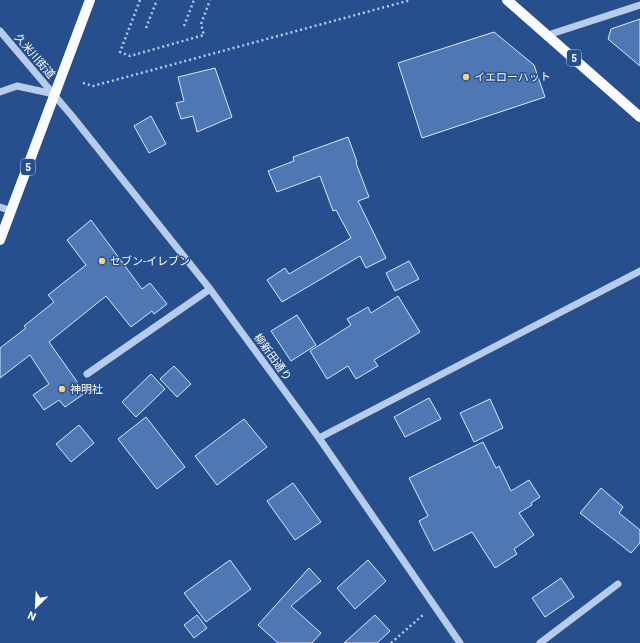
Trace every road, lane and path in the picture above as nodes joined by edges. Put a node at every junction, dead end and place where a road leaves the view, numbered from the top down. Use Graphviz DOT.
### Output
graph roads {
  1 [pos="90,0"];
  2 [pos="140,0"];
  3 [pos="157,0"];
  4 [pos="194,0"];
  5 [pos="210,0"];
  6 [pos="411,0"];
  7 [pos="507,0"];
  8 [pos="640,5"];
  9 [pos="184,26"];
  10 [pos="146,28"];
  11 [pos="0,31"];
  12 [pos="548,36"];
  13 [pos="83,83"];
  14 [pos="0,92"];
  15 [pos="54,94"];
  16 [pos="640,117"];
  17 [pos="0,207"];
  18 [pos="12,211"];
  19 [pos="0,240"];
  20 [pos="640,271"];
  21 [pos="210,289"];
  22 [pos="88,374"];
  23 [pos="319,438"];
  24 [pos="618,584"];
  25 [pos="433,605"];
  26 [pos="391,643"];
  27 [pos="460,643"];
  28 [pos="540,643"];
  1 -- 15 [label="main road, 5"];
  2 -- 5 [label="path"];
  3 -- 10 [label="path"];
  4 -- 9 [label="path"];
  6 -- 13 [label="path"];
  7 -- 12 [label="main road, 5"];
  8 -- 12 [label="street"];
  11 -- 15 [label="street, 久米川街道"];
  12 -- 16 [label="main road, 5"];
  14 -- 15 [label="street"];
  15 -- 18 [label="main road, 5"];
  15 -- 21 [label="street, 柳新田通り"];
  17 -- 18 [label="street"];
  18 -- 19 [label="main road, 5"];
  20 -- 23 [label="street"];
  21 -- 22 [label="street"];
  21 -- 23 [label="street, 柳新田通り"];
  23 -- 25 [label="street, 柳新田通り"];
  24 -- 28 [label="street"];
  25 -- 26 [label="path"];
  25 -- 27 [label="street, 柳新田通り"];
}
